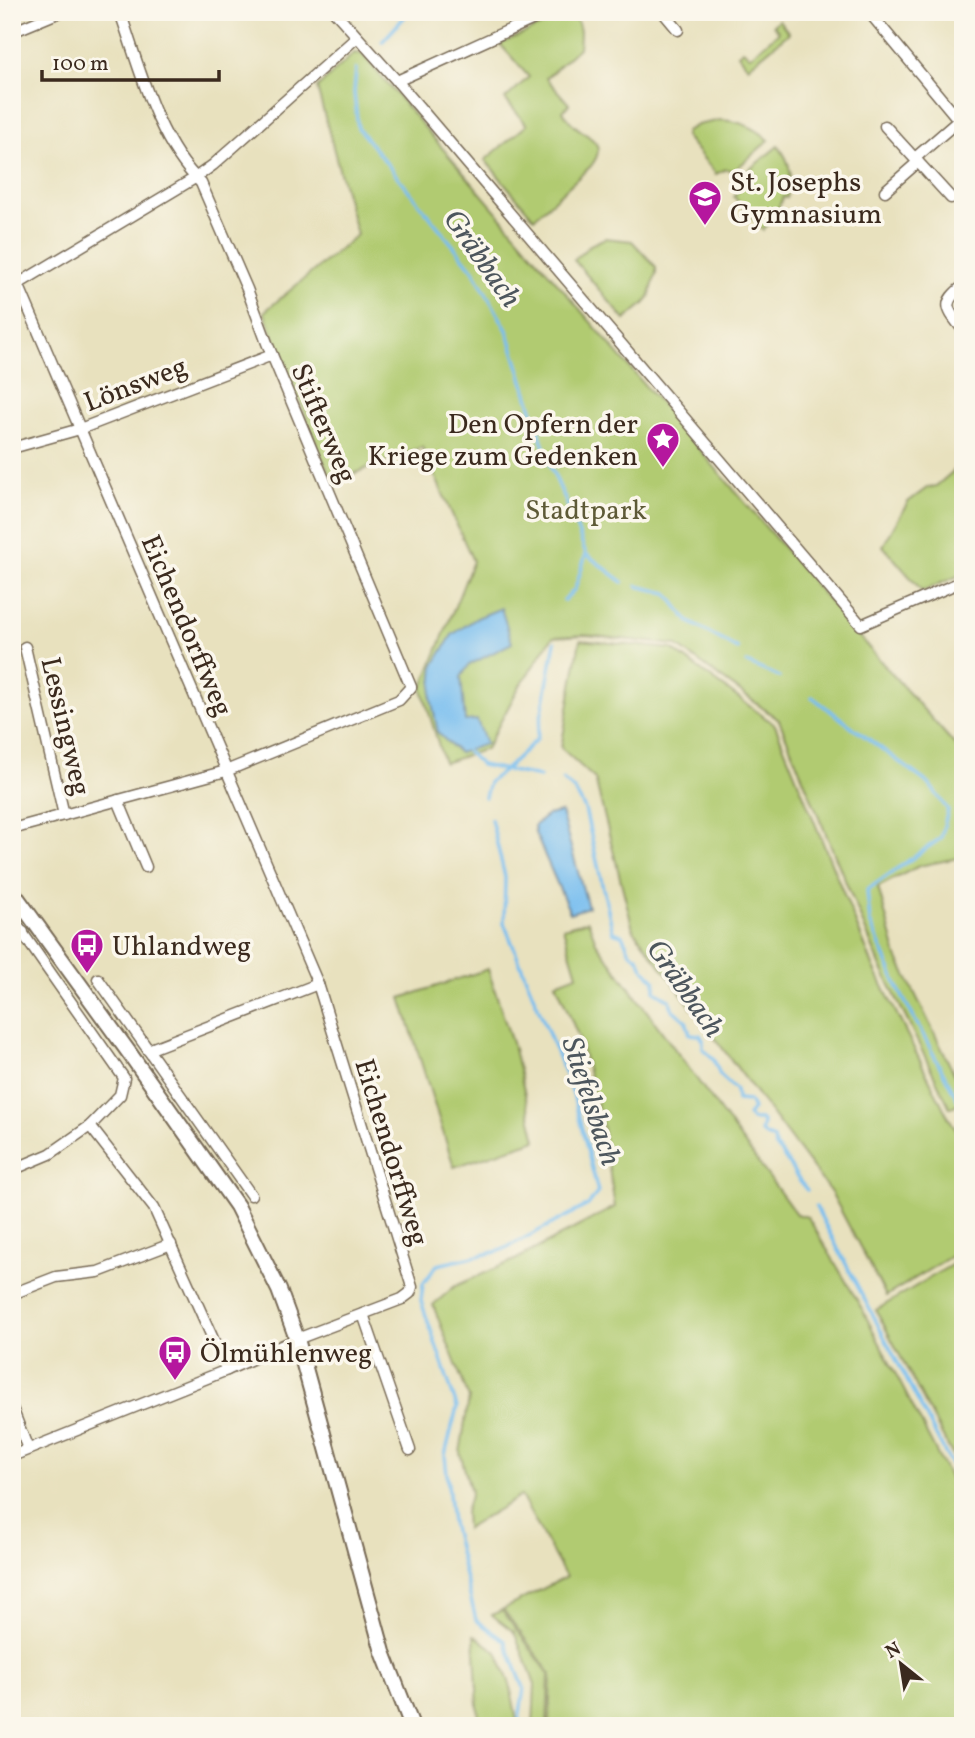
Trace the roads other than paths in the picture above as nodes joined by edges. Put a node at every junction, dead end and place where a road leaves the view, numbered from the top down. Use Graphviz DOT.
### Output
graph roads {
  1 [pos="60,12"];
  2 [pos="120,12"];
  3 [pos="335,12"];
  4 [pos="549,12"];
  5 [pos="663,12"];
  6 [pos="869,12"];
  7 [pos="678,30"];
  8 [pos="12,32"];
  9 [pos="356,38"];
  10 [pos="397,82"];
  11 [pos="961,122"];
  12 [pos="885,126"];
  13 [pos="916,160"];
  14 [pos="195,178"];
  15 [pos="885,191"];
  16 [pos="951,198"];
  17 [pos="15,285"];
  18 [pos="963,286"];
  19 [pos="963,330"];
  20 [pos="272,355"];
  21 [pos="80,429"];
  22 [pos="12,448"];
  23 [pos="963,581"];
  24 [pos="25,647"];
  25 [pos="226,771"];
  26 [pos="118,800"];
  27 [pos="65,815"];
  28 [pos="12,829"];
  29 [pos="146,867"];
  30 [pos="12,891"];
  31 [pos="12,918"];
  32 [pos="23,932"];
  33 [pos="12,941"];
  34 [pos="98,979"];
  35 [pos="318,984"];
  36 [pos="148,1050"];
  37 [pos="90,1126"];
  38 [pos="12,1170"];
  39 [pos="251,1195"];
  40 [pos="171,1244"];
  41 [pos="12,1294"];
  42 [pos="363,1314"];
  43 [pos="297,1339"];
  44 [pos="226,1370"];
  45 [pos="12,1408"];
  46 [pos="28,1449"];
  47 [pos="410,1450"];
  48 [pos="12,1456"];
  49 [pos="412,1726"];
  1 -- 8 [label="street"];
  2 -- 14 [label="street, Stifterweg"];
  3 -- 9 [label="street"];
  4 -- 10 [label="street"];
  5 -- 7 [label="street"];
  6 -- 11 [label="street"];
  9 -- 10 [label="street"];
  9 -- 14 [label="street"];
  10 -- 23 [label="street"];
  11 -- 13 [label="street"];
  12 -- 13 [label="street"];
  13 -- 15 [label="street"];
  13 -- 16 [label="street"];
  14 -- 17 [label="street"];
  14 -- 20 [label="street, Stifterweg"];
  17 -- 21 [label="street, Eichendorffweg"];
  18 -- 19 [label="street"];
  20 -- 21 [label="street, Lönsweg"];
  20 -- 25 [label="street, Stifterweg"];
  21 -- 22 [label="street, Lönsweg"];
  21 -- 25 [label="street, Eichendorffweg"];
  24 -- 27 [label="street, Lessingweg"];
  25 -- 26 [label="street"];
  25 -- 35 [label="street, Eichendorffweg"];
  26 -- 27 [label="street"];
  26 -- 29 [label="street"];
  27 -- 28 [label="street"];
  30 -- 43 [label="main road"];
  31 -- 32 [label="street"];
  32 -- 33 [label="street"];
  32 -- 37 [label="street"];
  34 -- 36 [label="street"];
  35 -- 36 [label="street"];
  35 -- 42 [label="street, Eichendorffweg"];
  36 -- 39 [label="street"];
  37 -- 38 [label="street"];
  37 -- 40 [label="street"];
  40 -- 41 [label="street"];
  40 -- 44 [label="street"];
  42 -- 43 [label="street"];
  42 -- 47 [label="street"];
  43 -- 44 [label="street"];
  43 -- 49 [label="main road"];
  44 -- 46 [label="street"];
  45 -- 46 [label="street"];
  46 -- 48 [label="street"];
}
